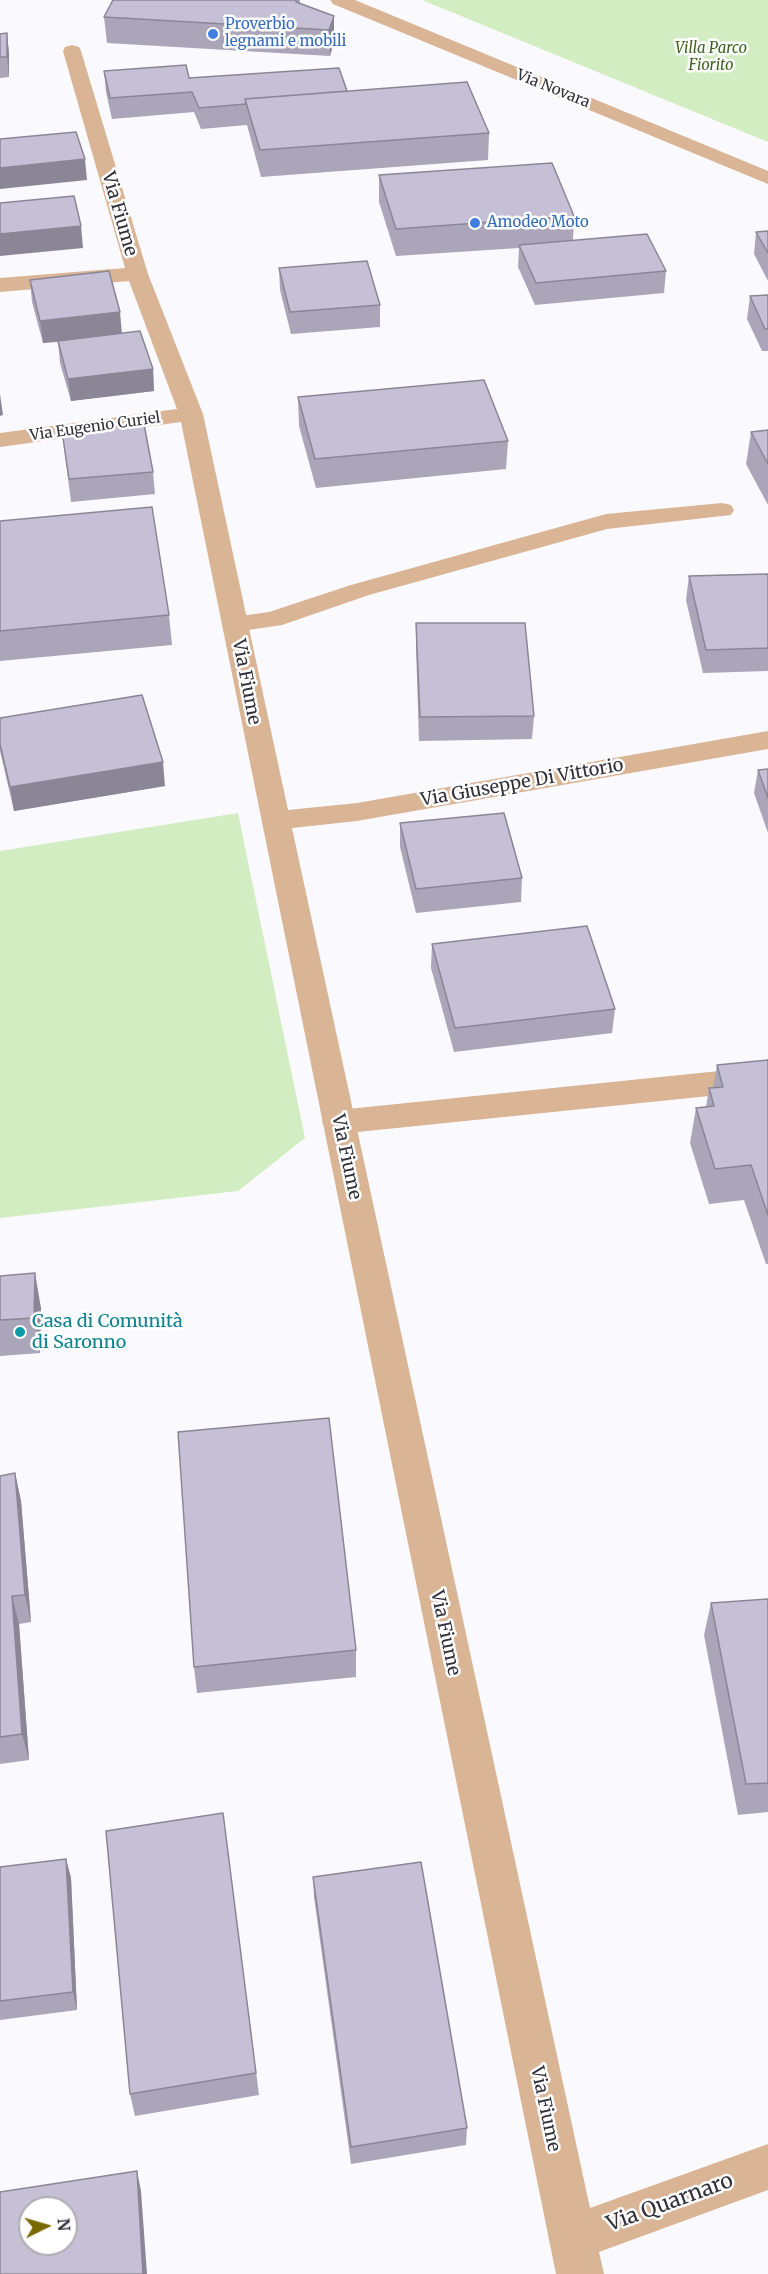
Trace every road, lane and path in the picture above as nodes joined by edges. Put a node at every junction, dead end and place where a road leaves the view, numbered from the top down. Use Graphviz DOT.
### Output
graph roads {
  1 [pos="339,0"];
  2 [pos="72,51"];
  3 [pos="768,177"];
  4 [pos="137,274"];
  5 [pos="0,285"];
  6 [pos="191,414"];
  7 [pos="0,440"];
  8 [pos="722,510"];
  9 [pos="235,624"];
  10 [pos="768,740"];
  11 [pos="274,821"];
  12 [pos="768,1078"];
  13 [pos="338,1122"];
  14 [pos="768,2167"];
  15 [pos="576,2256"];
  1 -- 3 [label="street, Via Novara"];
  2 -- 4 [label="street, Via Fiume"];
  4 -- 5 [label="street"];
  4 -- 6 [label="street, Via Fiume"];
  6 -- 7 [label="street, Via Eugenio Curiel"];
  6 -- 9 [label="street, Via Fiume"];
  8 -- 9 [label="street"];
  9 -- 11 [label="street, Via Fiume"];
  10 -- 11 [label="street, Via Giuseppe Di Vittorio"];
  11 -- 13 [label="street, Via Fiume"];
  12 -- 13 [label="street"];
  13 -- 15 [label="street, Via Fiume"];
  14 -- 15 [label="street, Via Quarnaro"];
}
